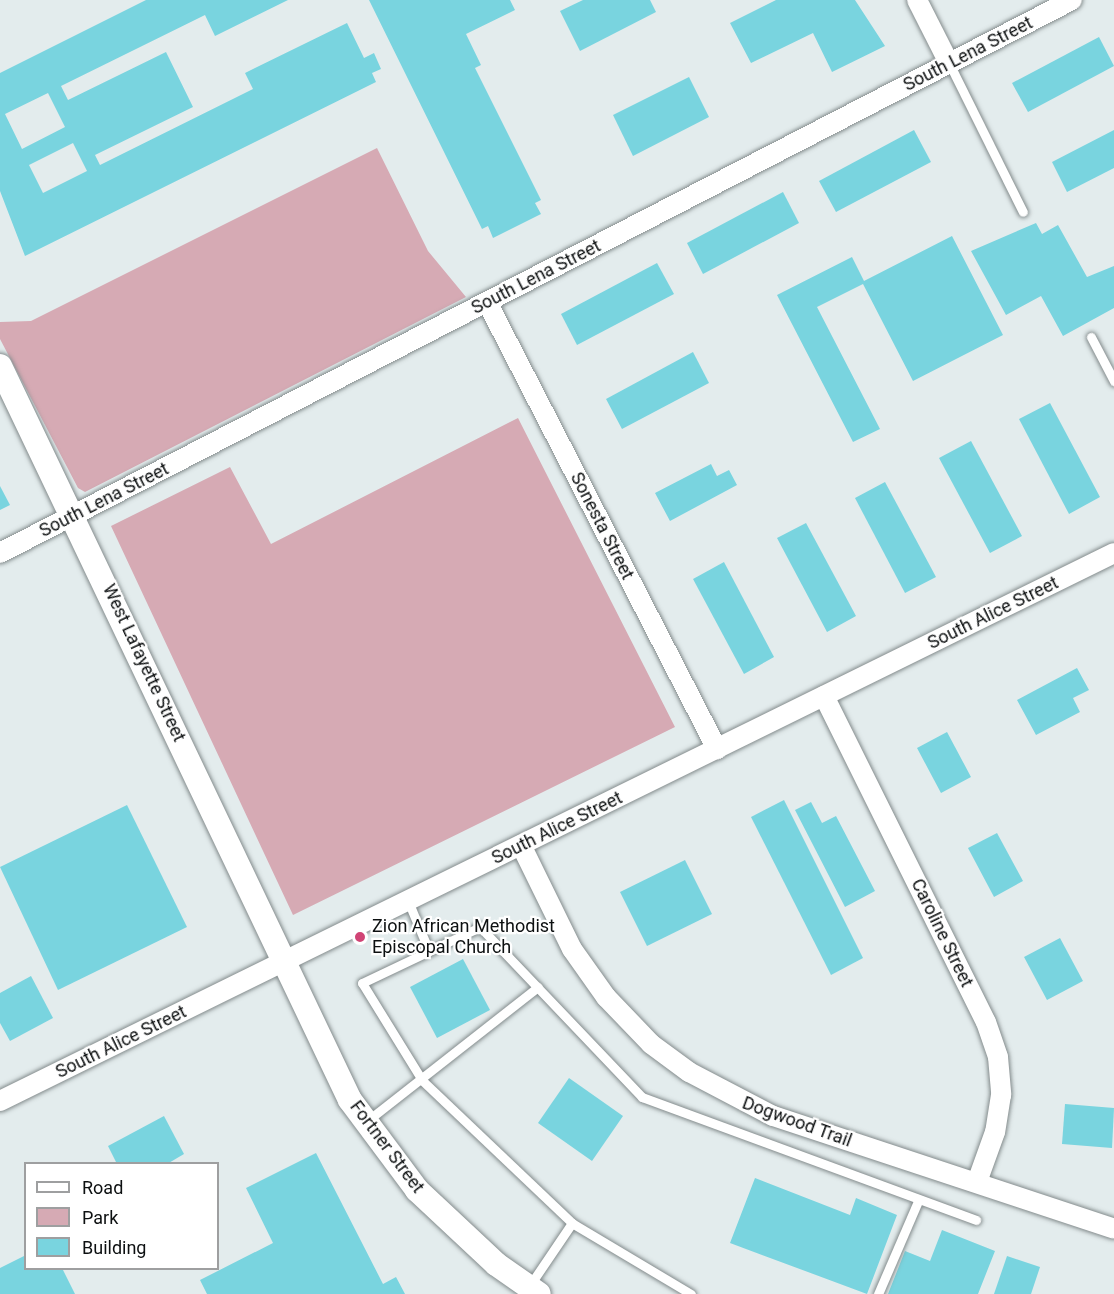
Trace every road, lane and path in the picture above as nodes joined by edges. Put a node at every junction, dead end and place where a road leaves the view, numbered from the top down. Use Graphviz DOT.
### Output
graph roads {
  1 [pos="917,0"];
  2 [pos="1072,0"];
  3 [pos="949,63"];
  4 [pos="1023,212"];
  5 [pos="487,302"];
  6 [pos="1091,337"];
  7 [pos="0,366"];
  8 [pos="1114,381"];
  9 [pos="75,514"];
  10 [pos="1114,553"];
  11 [pos="0,554"];
  12 [pos="824,696"];
  13 [pos="717,749"];
  14 [pos="521,845"];
  15 [pos="408,901"];
  16 [pos="429,951"];
  17 [pos="281,963"];
  18 [pos="538,987"];
  19 [pos="422,1080"];
  20 [pos="0,1101"];
  21 [pos="365,1122"];
  22 [pos="977,1182"];
  23 [pos="919,1199"];
  24 [pos="976,1220"];
  25 [pos="572,1223"];
  26 [pos="1114,1229"];
  27 [pos="533,1290"];
  28 [pos="691,1294"];
  29 [pos="878,1294"];
  1 -- 3 [label="street"];
  2 -- 3 [label="street, South Lena Street"];
  3 -- 4 [label="lane"];
  3 -- 5 [label="street, South Lena Street"];
  5 -- 9 [label="street, South Lena Street"];
  5 -- 13 [label="street, Sonesta Street"];
  6 -- 8 [label="lane"];
  7 -- 9 [label="street, West Lafayette Street"];
  9 -- 11 [label="street, South Lena Street"];
  9 -- 17 [label="street, West Lafayette Street"];
  10 -- 12 [label="street, South Alice Street"];
  12 -- 13 [label="street, South Alice Street"];
  12 -- 22 [label="street, Caroline Street"];
  13 -- 14 [label="street, South Alice Street"];
  14 -- 15 [label="street, South Alice Street"];
  14 -- 22 [label="street, Dogwood Trail"];
  15 -- 16 [label="lane"];
  15 -- 17 [label="street, South Alice Street"];
  16 -- 18 [label="lane"];
  16 -- 19 [label="lane"];
  17 -- 20 [label="street, South Alice Street"];
  17 -- 21 [label="street, Fortner Street"];
  18 -- 19 [label="lane"];
  18 -- 23 [label="lane"];
  19 -- 21 [label="lane"];
  19 -- 25 [label="lane"];
  21 -- 27 [label="street, Fortner Street"];
  22 -- 26 [label="street, Dogwood Trail"];
  23 -- 24 [label="lane"];
  23 -- 29 [label="lane"];
  25 -- 27 [label="lane"];
  25 -- 28 [label="lane"];
}
